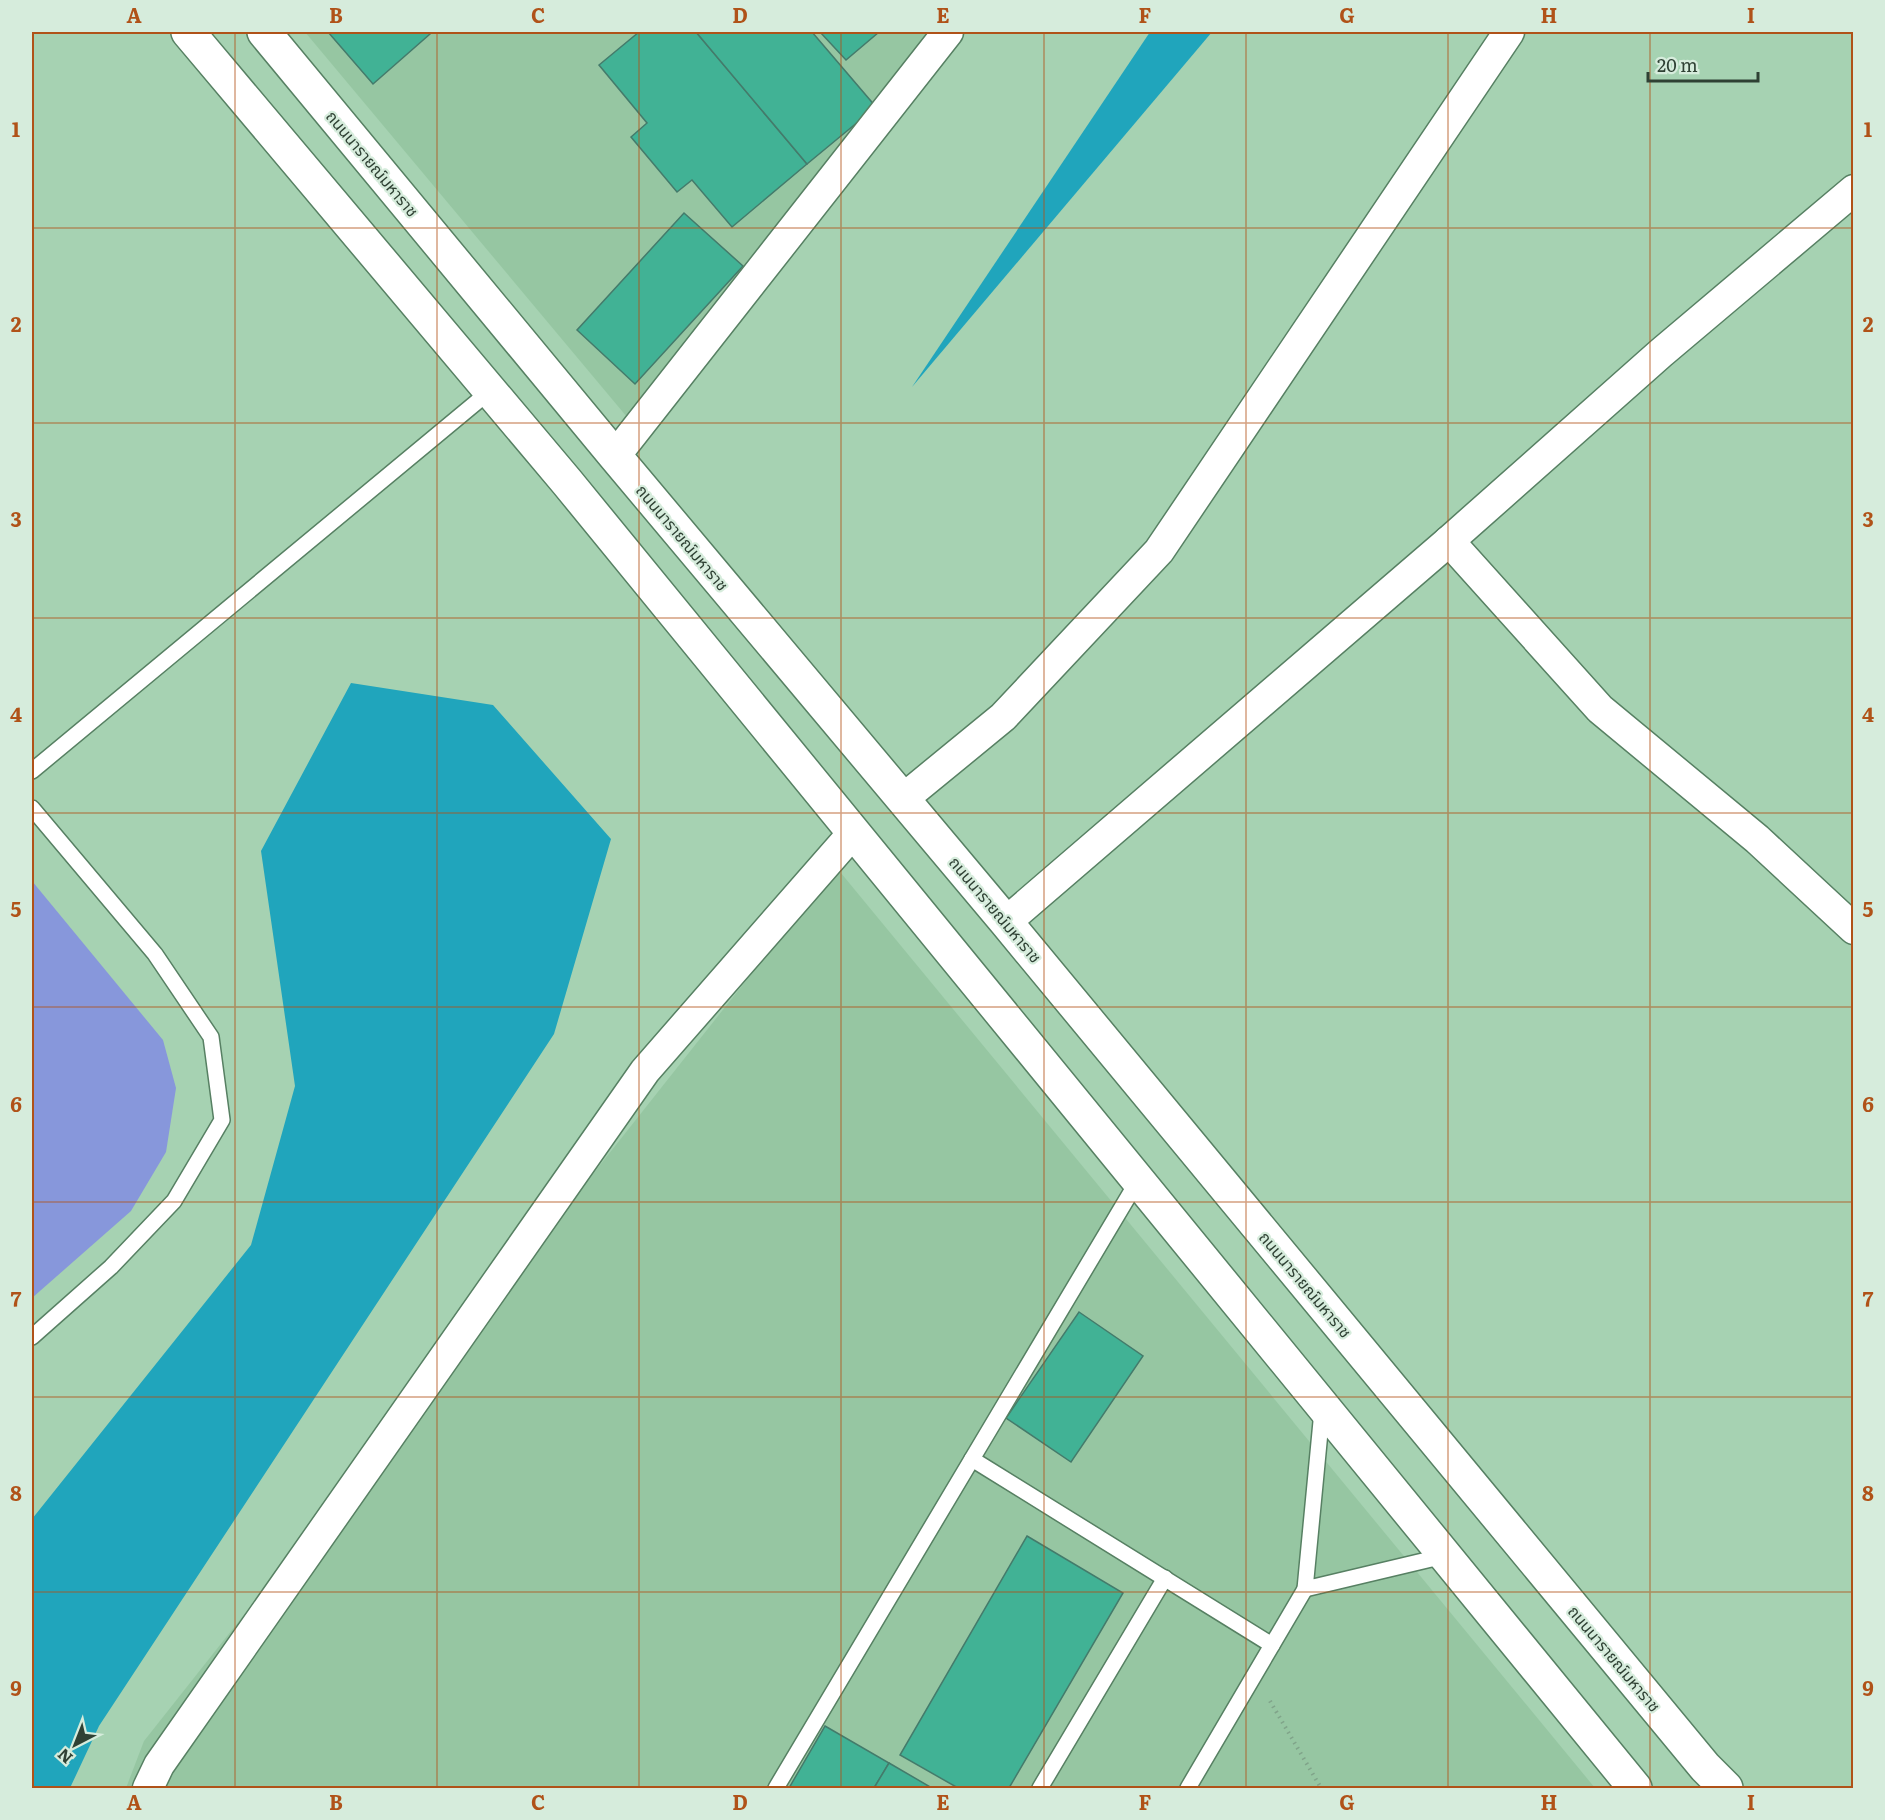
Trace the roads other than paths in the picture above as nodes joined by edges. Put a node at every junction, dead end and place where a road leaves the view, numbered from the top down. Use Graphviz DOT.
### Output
graph roads {
  1 [pos="188,32"];
  2 [pos="264,32"];
  3 [pos="948,32"];
  4 [pos="1509,32"];
  5 [pos="1854,190"];
  6 [pos="490,391"];
  7 [pos="615,456"];
  8 [pos="1449,541"];
  9 [pos="32,771"];
  10 [pos="903,799"];
  11 [pos="32,808"];
  12 [pos="853,833"];
  13 [pos="1006,922"];
  14 [pos="1854,929"];
  15 [pos="1137,1182"];
  16 [pos="32,1337"];
  17 [pos="1323,1408"];
  18 [pos="972,1459"];
  19 [pos="1444,1556"];
  20 [pos="1165,1578"];
  21 [pos="1305,1589"];
  22 [pos="1272,1645"];
  23 [pos="148,1788"];
  24 [pos="776,1788"];
  25 [pos="1040,1788"];
  26 [pos="1188,1788"];
  27 [pos="1635,1788"];
  28 [pos="1726,1788"];
  1 -- 6 [label="main road"];
  2 -- 7 [label="main road, ถนนนารายณ์มหาราช"];
  3 -- 7 [label="street"];
  4 -- 10 [label="street"];
  5 -- 8 [label="street"];
  6 -- 9 [label="lane"];
  6 -- 12 [label="main road"];
  7 -- 10 [label="main road, ถนนนารายณ์มหาราช"];
  8 -- 13 [label="street"];
  8 -- 14 [label="street"];
  10 -- 13 [label="main road, ถนนนารายณ์มหาราช"];
  11 -- 16 [label="lane"];
  12 -- 15 [label="main road"];
  12 -- 23 [label="street"];
  13 -- 28 [label="main road, ถนนนารายณ์มหาราช"];
  15 -- 17 [label="main road"];
  15 -- 18 [label="lane"];
  17 -- 19 [label="main road"];
  17 -- 21 [label="lane"];
  18 -- 20 [label="lane"];
  18 -- 24 [label="lane"];
  19 -- 21 [label="lane"];
  19 -- 27 [label="main road"];
  20 -- 22 [label="lane"];
  20 -- 25 [label="lane"];
  21 -- 22 [label="lane"];
  22 -- 26 [label="lane"];
}
